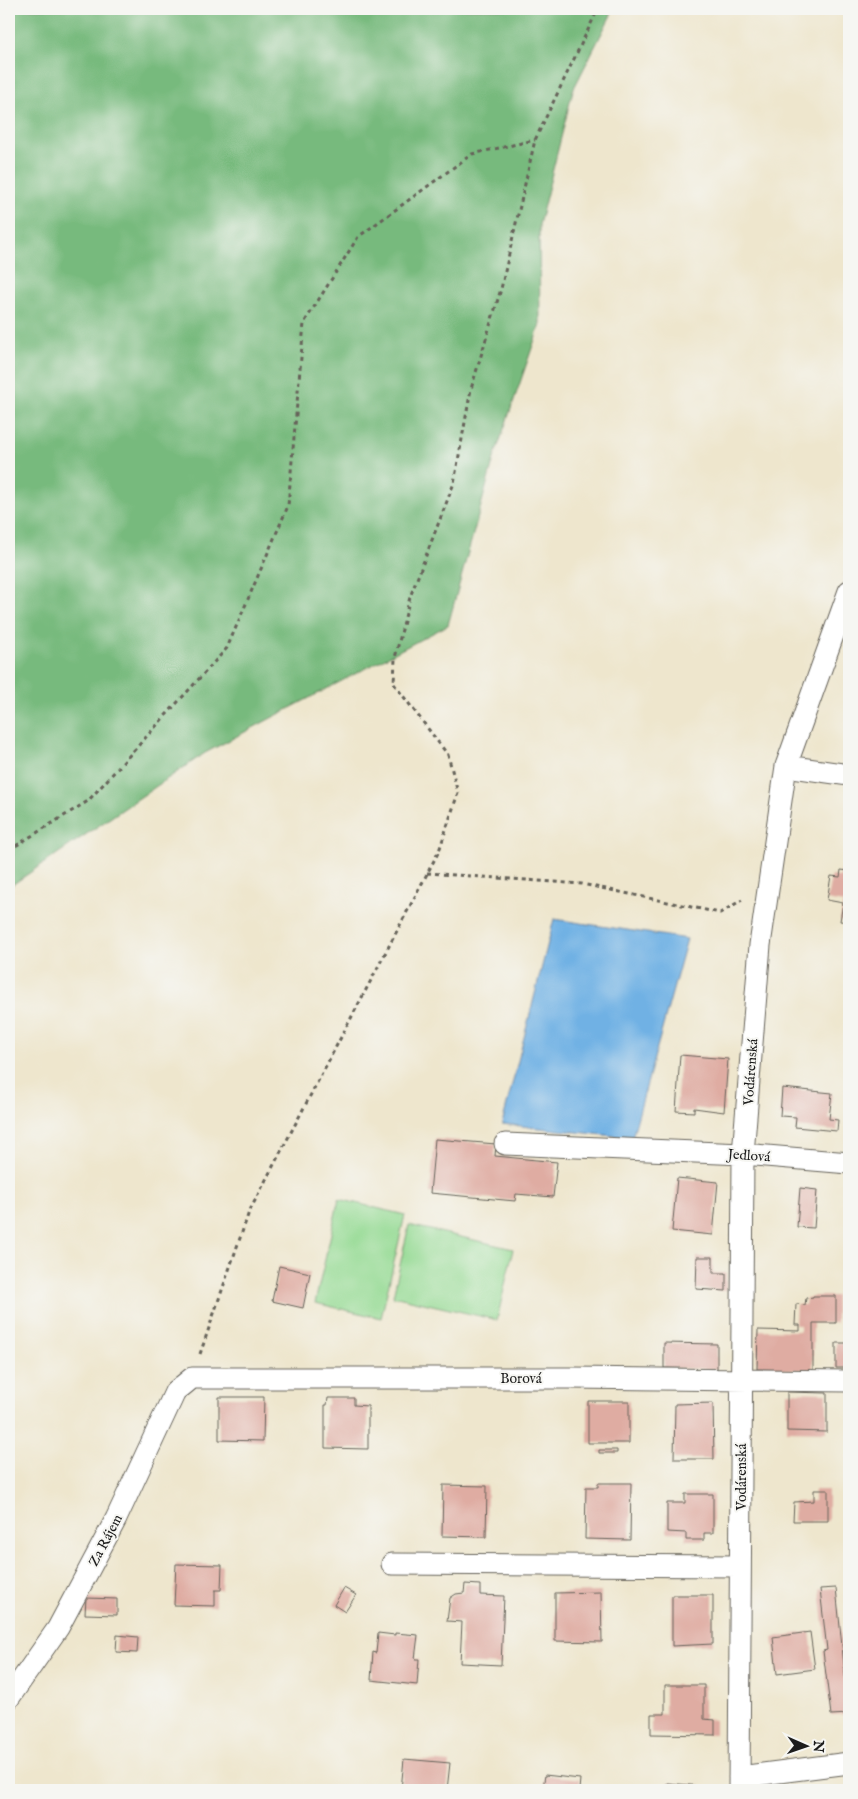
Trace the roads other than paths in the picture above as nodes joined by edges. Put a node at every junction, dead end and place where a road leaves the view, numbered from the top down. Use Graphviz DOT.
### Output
graph roads {
  1 [pos="849,591"];
  2 [pos="786,766"];
  3 [pos="849,775"];
  4 [pos="505,1144"];
  5 [pos="743,1154"];
  6 [pos="849,1163"];
  7 [pos="192,1378"];
  8 [pos="742,1380"];
  9 [pos="849,1382"];
  10 [pos="392,1564"];
  11 [pos="740,1566"];
  12 [pos="9,1698"];
  13 [pos="849,1763"];
  14 [pos="739,1783"];
  1 -- 2 [label="street, Vodárenská"];
  2 -- 3 [label="street"];
  2 -- 5 [label="street, Vodárenská"];
  4 -- 5 [label="street, Jedlová"];
  5 -- 6 [label="street, Jedlová"];
  5 -- 8 [label="street, Vodárenská"];
  7 -- 8 [label="street, Borová"];
  7 -- 12 [label="street, Za Rájem"];
  8 -- 9 [label="street, Borová"];
  8 -- 11 [label="street, Vodárenská"];
  10 -- 11 [label="street"];
  11 -- 14 [label="street, Vodárenská"];
  13 -- 14 [label="street"];
}
